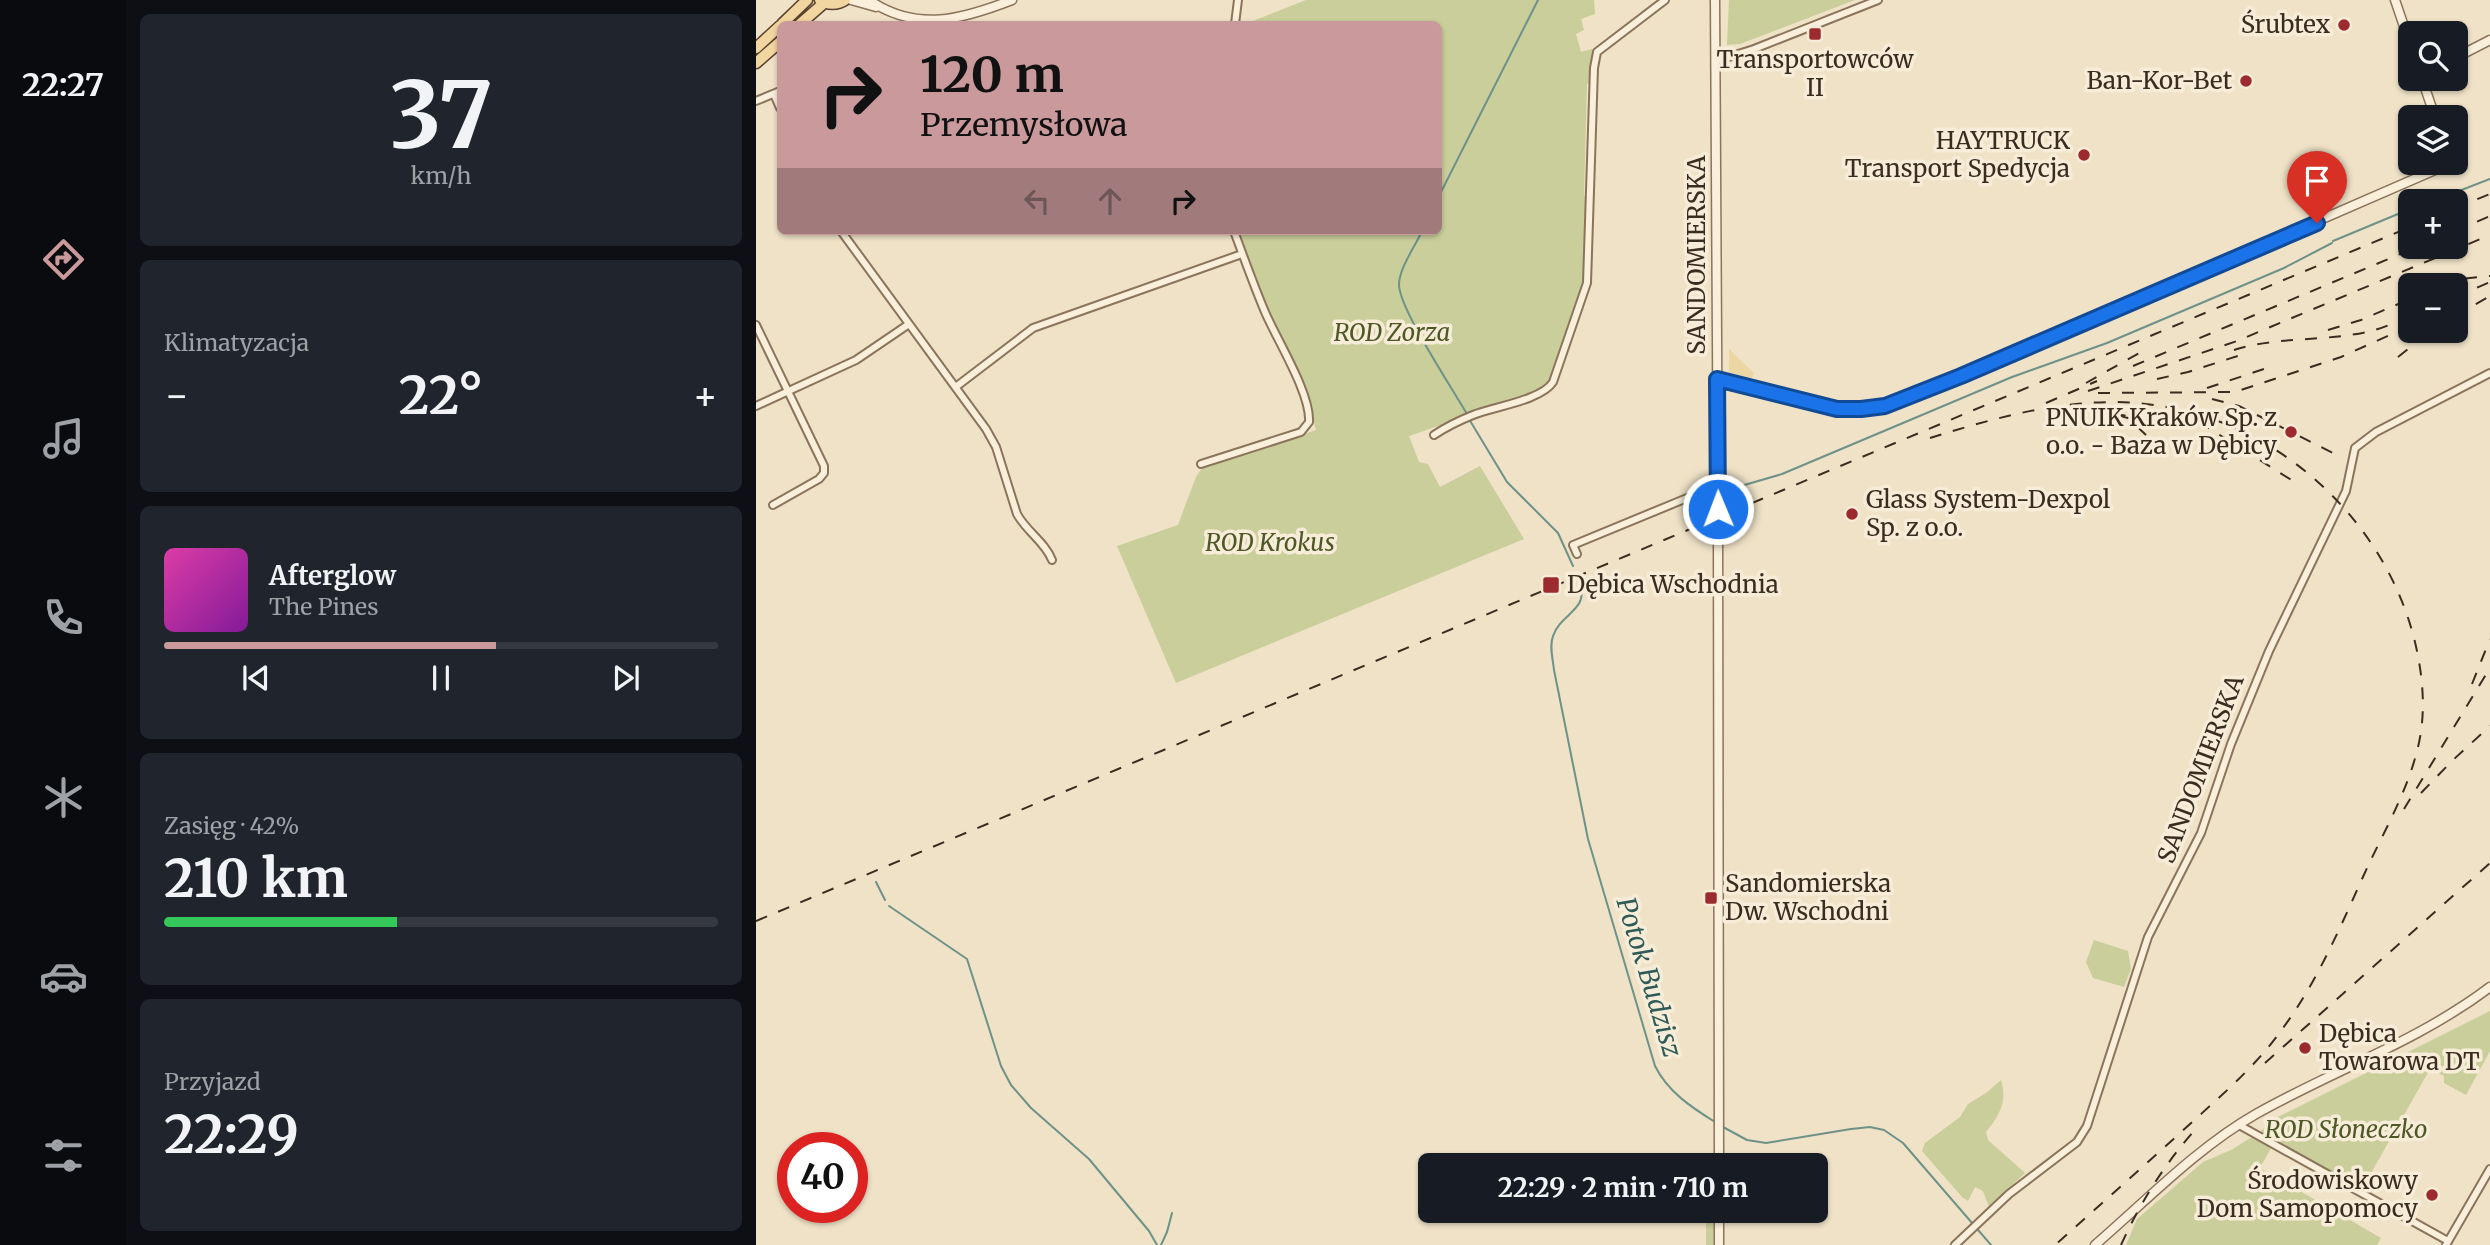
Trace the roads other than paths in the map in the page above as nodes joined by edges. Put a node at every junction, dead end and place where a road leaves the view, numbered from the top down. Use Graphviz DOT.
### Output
graph roads {
  1 [pos="807,0"];
  2 [pos="845,0"];
  3 [pos="851,0"];
  4 [pos="869,0"];
  5 [pos="1012,0"];
  6 [pos="1238,0"];
  7 [pos="1665,0"];
  8 [pos="1715,0"];
  9 [pos="1878,0"];
  10 [pos="2395,0"];
  11 [pos="822,2"];
  12 [pos="879,7"];
  13 [pos="903,20"];
  14 [pos="1236,20"];
  15 [pos="785,21"];
  16 [pos="803,21"];
  17 [pos="2402,21"];
  18 [pos="777,29"];
  19 [pos="2490,40"];
  20 [pos="777,45"];
  21 [pos="756,48"];
  22 [pos="2468,51"];
  23 [pos="1716,61"];
  24 [pos="756,63"];
  25 [pos="777,92"];
  26 [pos="756,101"];
  27 [pos="2424,175"];
  28 [pos="844,235"];
  29 [pos="1235,235"];
  30 [pos="1242,254"];
  31 [pos="909,324"];
  32 [pos="756,325"];
  33 [pos="2490,373"];
  34 [pos="1717,379"];
  35 [pos="957,386"];
  36 [pos="788,392"];
  37 [pos="756,406"];
  38 [pos="1434,435"];
  39 [pos="1201,464"];
  40 [pos="1718,489"];
  41 [pos="773,505"];
  42 [pos="1718,509"];
  43 [pos="1718,522"];
  44 [pos="1567,538"];
  45 [pos="1573,545"];
  46 [pos="1577,554"];
  47 [pos="1052,560"];
  48 [pos="2490,987"];
  49 [pos="2239,1125"];
  50 [pos="1719,1153"];
  51 [pos="2490,1169"];
  52 [pos="1719,1223"];
  53 [pos="2447,1243"];
  54 [pos="1719,1245"];
  55 [pos="1955,1245"];
  56 [pos="2095,1245"];
  1 -- 15 [label="main road"];
  2 -- 11 [label="main road"];
  3 -- 12 [label="street"];
  4 -- 12 [label="street"];
  5 -- 13 [label="street"];
  6 -- 14 [label="street"];
  7 -- 38 [label="street"];
  8 -- 23 [label="street, SANDOMIERSKA"];
  9 -- 23 [label="street"];
  10 -- 17 [label="street"];
  11 -- 16 [label="main road"];
  12 -- 13 [label="street"];
  18 -- 21 [label="main road"];
  19 -- 22 [label="street"];
  20 -- 24 [label="main road"];
  23 -- 34 [label="street, SANDOMIERSKA"];
  25 -- 26 [label="street"];
  27 -- 34 [label="street"];
  28 -- 31 [label="street"];
  29 -- 30 [label="street"];
  30 -- 35 [label="street"];
  30 -- 39 [label="street"];
  31 -- 35 [label="street"];
  31 -- 36 [label="street"];
  32 -- 36 [label="street"];
  33 -- 55 [label="street, SANDOMIERSKA"];
  34 -- 40 [label="street, SANDOMIERSKA"];
  35 -- 47 [label="street"];
  36 -- 37 [label="street"];
  36 -- 41 [label="street"];
  40 -- 42 [label="street, SANDOMIERSKA"];
  40 -- 45 [label="street"];
  43 -- 50 [label="street"];
  44 -- 45 [label="street"];
  45 -- 46 [label="street"];
  48 -- 49 [label="street"];
  49 -- 53 [label="street"];
  49 -- 56 [label="street"];
  51 -- 53 [label="street"];
  52 -- 54 [label="street"];
}
